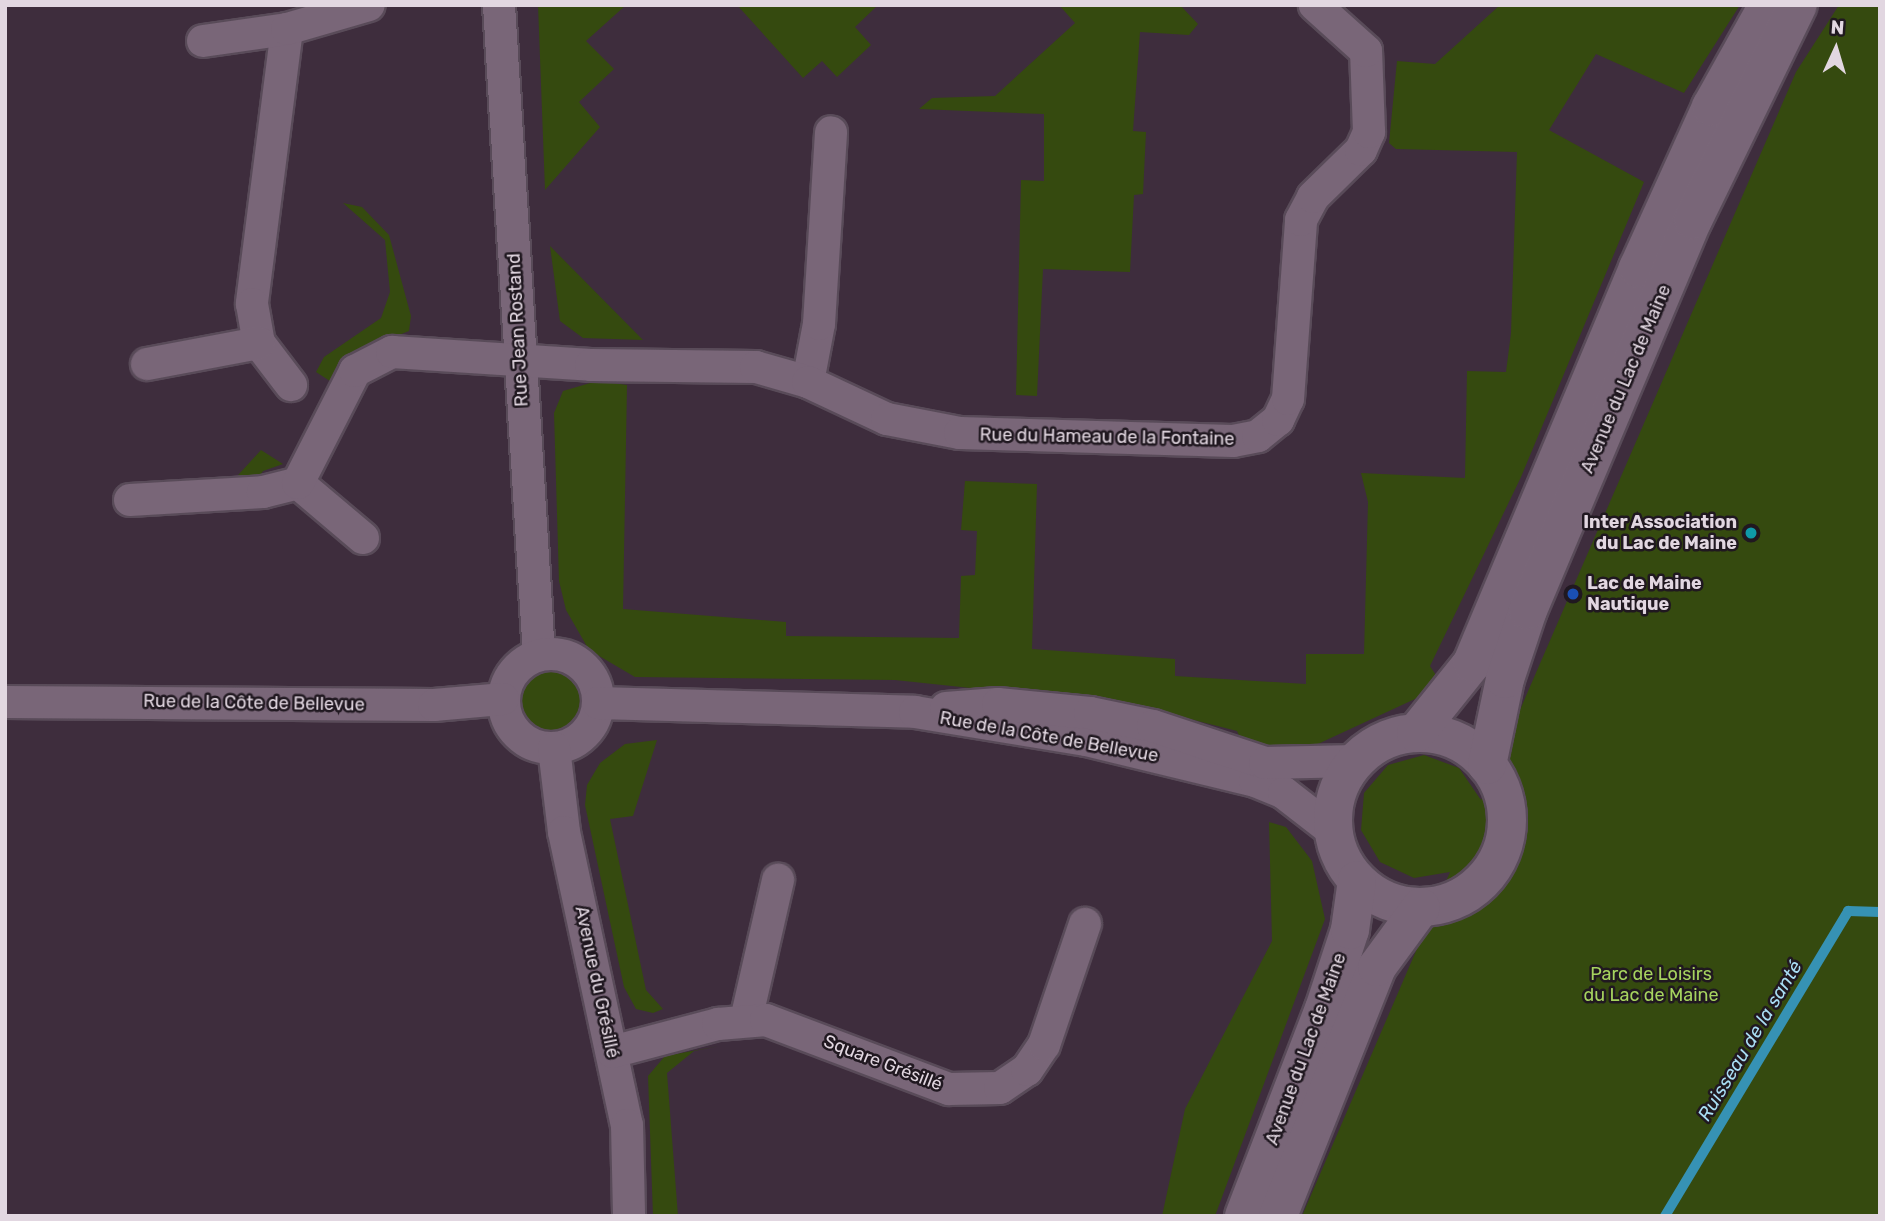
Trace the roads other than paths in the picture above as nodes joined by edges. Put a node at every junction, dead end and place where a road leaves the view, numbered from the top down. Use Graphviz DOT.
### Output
graph roads {
  1 [pos="369,5"];
  2 [pos="499,5"];
  3 [pos="1315,5"];
  4 [pos="1768,5"];
  5 [pos="1798,5"];
  6 [pos="287,29"];
  7 [pos="203,41"];
  8 [pos="831,132"];
  9 [pos="259,343"];
  10 [pos="520,362"];
  11 [pos="147,364"];
  12 [pos="808,382"];
  13 [pos="291,385"];
  14 [pos="298,483"];
  15 [pos="130,500"];
  16 [pos="363,538"];
  17 [pos="539,655"];
  18 [pos="503,699"];
  19 [pos="5,702"];
  20 [pos="598,703"];
  21 [pos="915,712"];
  22 [pos="1416,733"];
  23 [pos="554,748"];
  24 [pos="1356,761"];
  25 [pos="1487,765"];
  26 [pos="1333,831"];
  27 [pos="778,880"];
  28 [pos="1357,880"];
  29 [pos="1421,907"];
  30 [pos="1085,924"];
  31 [pos="746,1020"];
  32 [pos="612,1052"];
  33 [pos="629,1216"];
  34 [pos="1244,1216"];
  35 [pos="1278,1216"];
  1 -- 6 [label="street"];
  2 -- 10 [label="street, Rue Jean Rostand"];
  3 -- 12 [label="street, Rue du Hameau de la Fontaine"];
  4 -- 22 [label="street, Avenue du Lac de Maine"];
  5 -- 25 [label="street, Avenue du Lac de Maine"];
  6 -- 7 [label="street"];
  6 -- 9 [label="street"];
  8 -- 12 [label="street"];
  9 -- 11 [label="street"];
  9 -- 13 [label="street"];
  10 -- 12 [label="street, Rue du Hameau de la Fontaine"];
  10 -- 14 [label="street, Rue du Hameau de la Fontaine"];
  10 -- 17 [label="street, Rue Jean Rostand"];
  14 -- 15 [label="street"];
  14 -- 16 [label="street"];
  17 -- 18 [label="street"];
  17 -- 20 [label="street"];
  18 -- 19 [label="street, Rue de la Côte de Bellevue"];
  18 -- 23 [label="street"];
  20 -- 21 [label="street, Rue de la Côte de Bellevue"];
  20 -- 23 [label="street"];
  21 -- 24 [label="street, Rue de la Côte de Bellevue"];
  21 -- 26 [label="street, Rue de la Côte de Bellevue"];
  22 -- 24 [label="street"];
  22 -- 25 [label="street"];
  23 -- 32 [label="street, Avenue du Grésillé"];
  24 -- 26 [label="street"];
  25 -- 29 [label="street"];
  26 -- 28 [label="street"];
  27 -- 31 [label="street"];
  28 -- 29 [label="street"];
  28 -- 34 [label="street, Avenue du Lac de Maine"];
  29 -- 35 [label="street, Avenue du Lac de Maine"];
  30 -- 31 [label="street, Square Grésillé"];
  31 -- 32 [label="street, Square Grésillé"];
  32 -- 33 [label="street, Avenue du Grésillé"];
}
